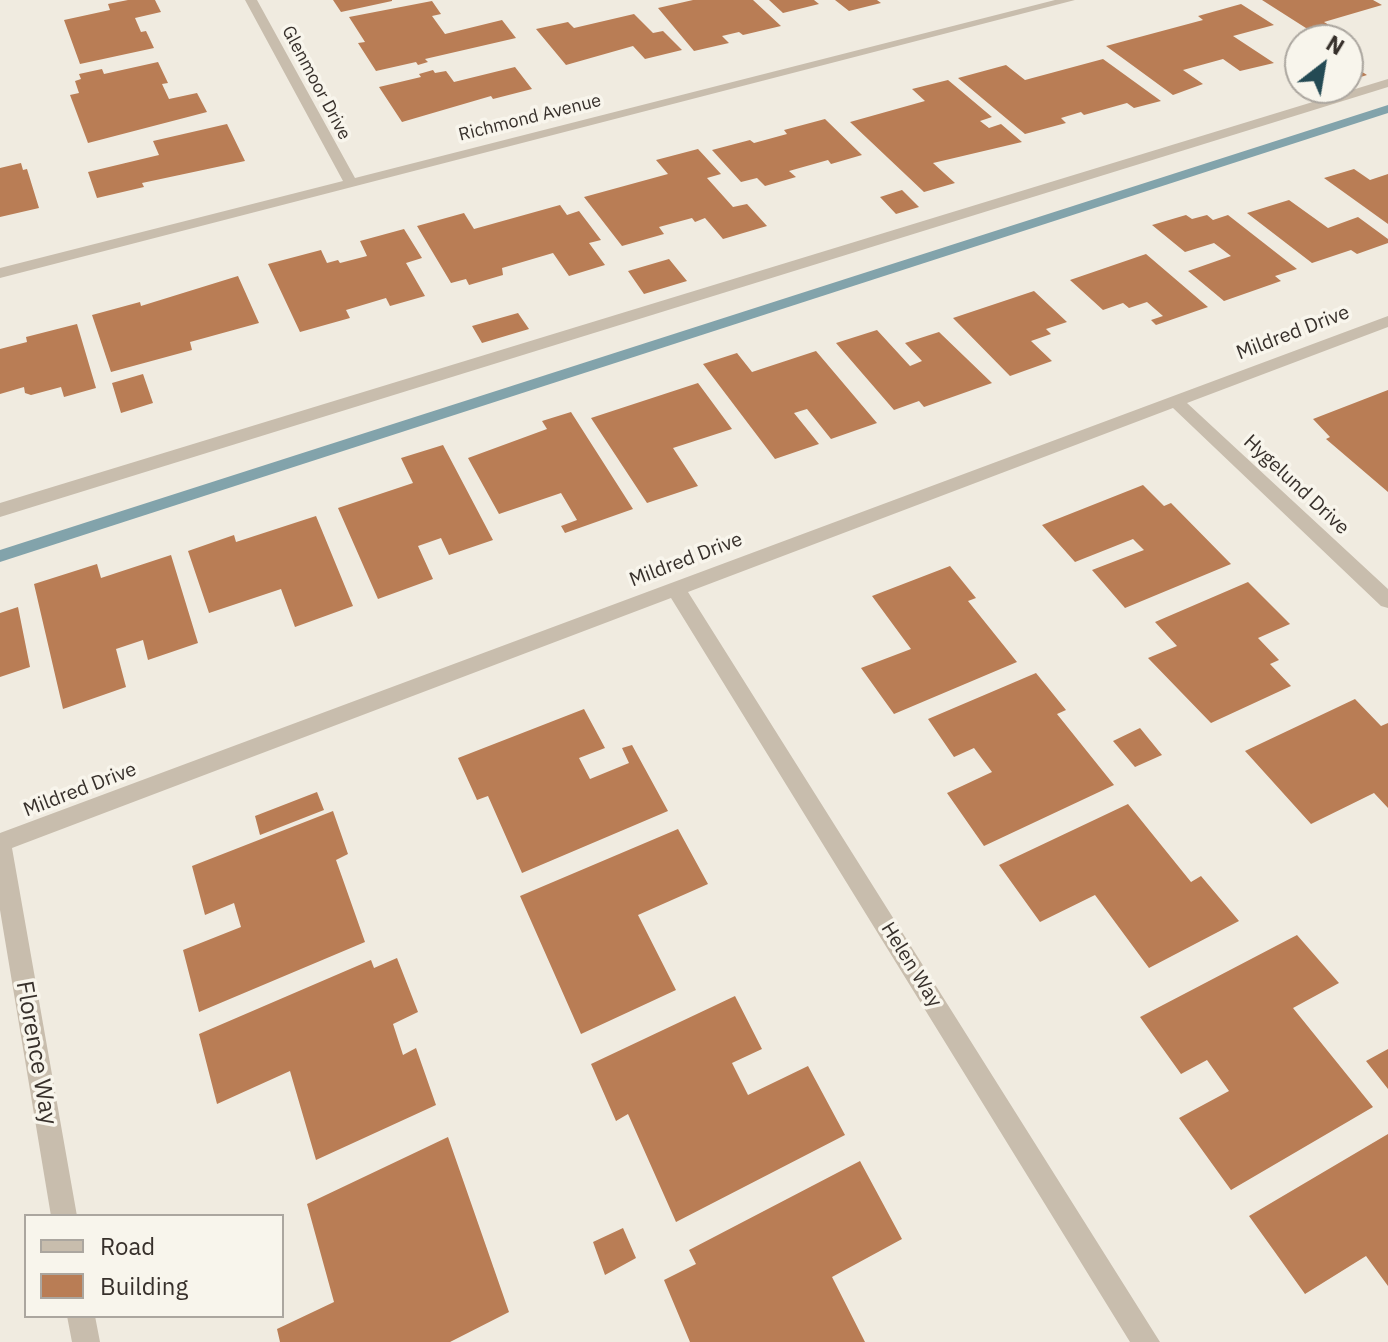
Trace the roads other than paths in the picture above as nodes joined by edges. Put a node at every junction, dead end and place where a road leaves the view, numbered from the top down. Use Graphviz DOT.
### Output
graph roads {
  1 [pos="251,0"];
  2 [pos="1065,0"];
  3 [pos="1388,83"];
  4 [pos="350,182"];
  5 [pos="0,273"];
  6 [pos="1388,321"];
  7 [pos="1175,401"];
  8 [pos="0,510"];
  9 [pos="675,588"];
  10 [pos="1388,601"];
  11 [pos="0,843"];
  12 [pos="64,1214"];
  13 [pos="81,1318"];
  14 [pos="86,1342"];
  15 [pos="1146,1342"];
  1 -- 4 [label="street, Glenmoor Drive"];
  2 -- 4 [label="street, Richmond Avenue"];
  3 -- 8 [label="street"];
  4 -- 5 [label="street, Richmond Avenue"];
  6 -- 7 [label="street, Mildred Drive"];
  7 -- 9 [label="street, Mildred Drive"];
  7 -- 10 [label="street, Hygelund Drive"];
  9 -- 11 [label="street, Mildred Drive"];
  9 -- 15 [label="street, Helen Way"];
  11 -- 12 [label="street, Florence Way"];
  13 -- 14 [label="street"];
}
